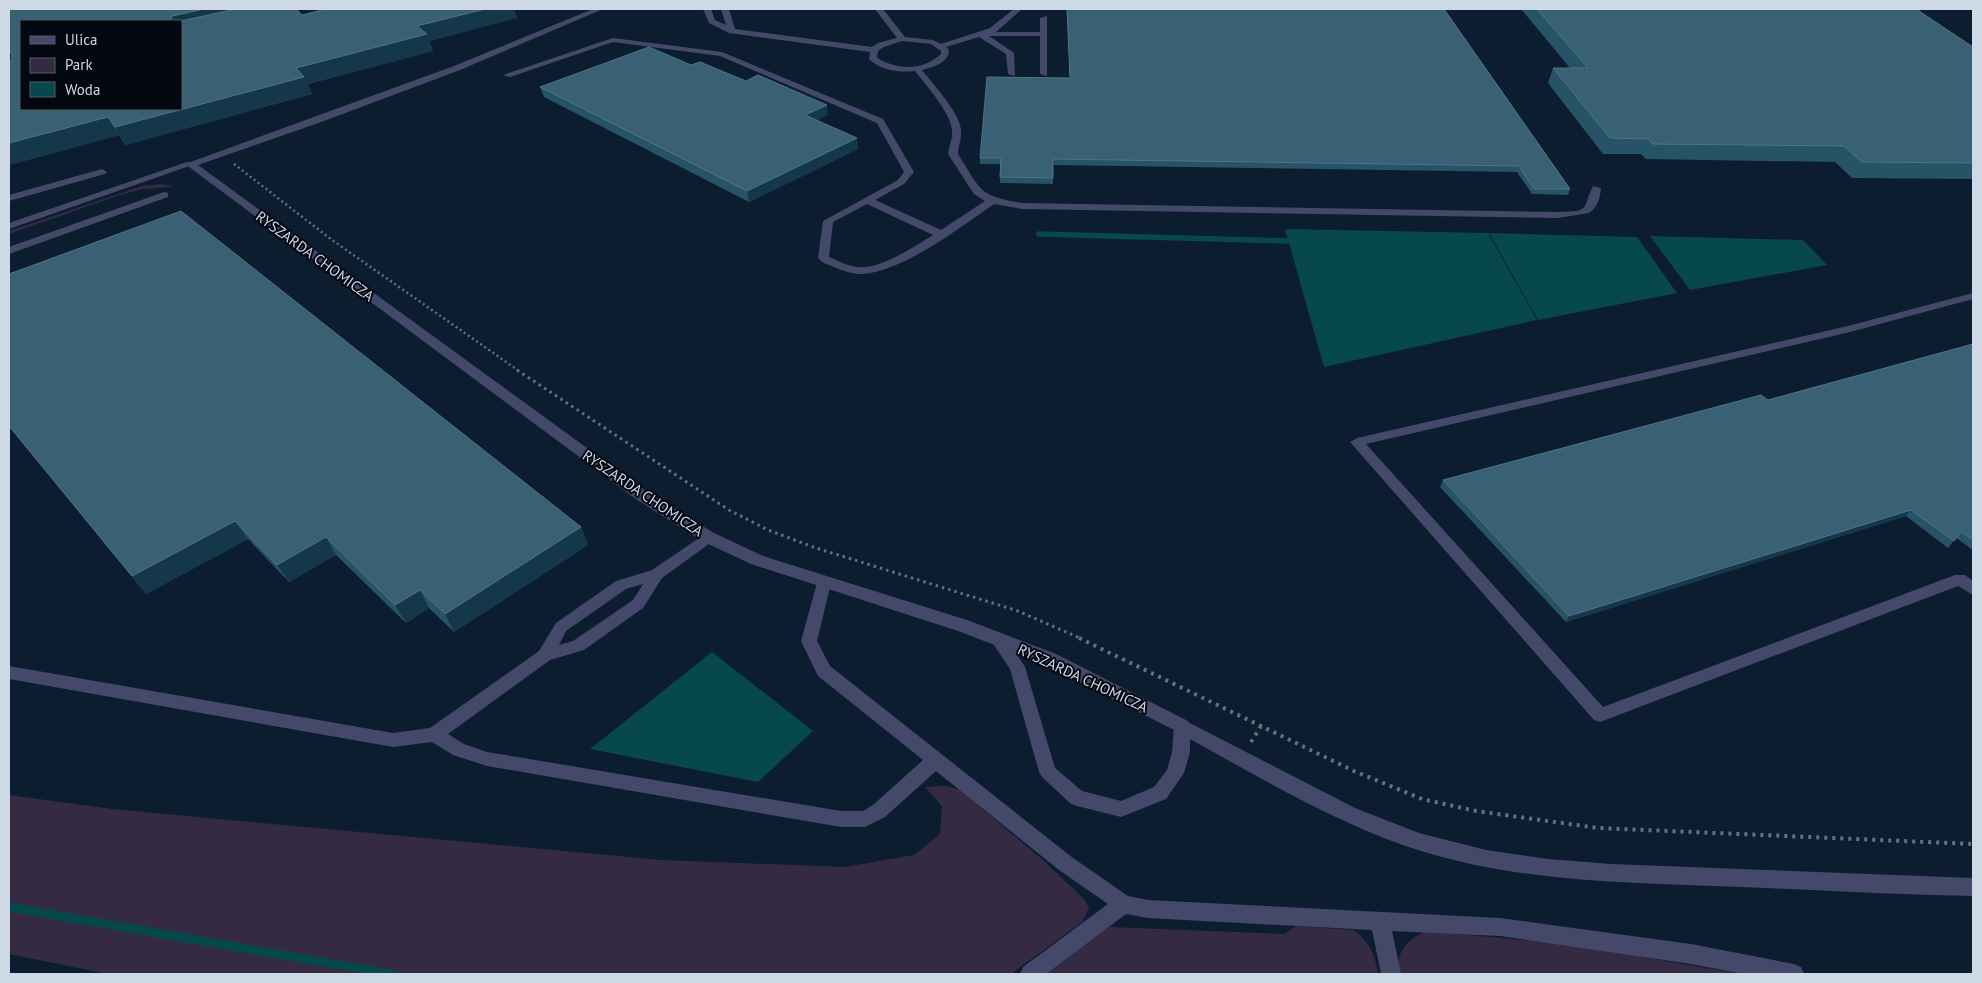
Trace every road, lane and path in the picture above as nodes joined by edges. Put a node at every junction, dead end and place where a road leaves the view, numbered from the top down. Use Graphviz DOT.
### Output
graph roads {
  1 [pos="599,9"];
  2 [pos="707,9"];
  3 [pos="725,9"];
  4 [pos="879,9"];
  5 [pos="1018,9"];
  6 [pos="1044,18"];
  7 [pos="732,31"];
  8 [pos="980,34"];
  9 [pos="1044,34"];
  10 [pos="902,39"];
  11 [pos="941,46"];
  12 [pos="874,50"];
  13 [pos="917,69"];
  14 [pos="1012,74"];
  15 [pos="1044,74"];
  16 [pos="508,75"];
  17 [pos="228,151"];
  18 [pos="190,164"];
  19 [pos="102,172"];
  20 [pos="1596,188"];
  21 [pos="164,196"];
  22 [pos="9,198"];
  23 [pos="867,200"];
  24 [pos="992,201"];
  25 [pos="9,226"];
  26 [pos="940,234"];
  27 [pos="9,251"];
  28 [pos="1973,296"];
  29 [pos="708,538"];
  30 [pos="657,574"];
  31 [pos="824,583"];
  32 [pos="1973,589"];
  33 [pos="998,639"];
  34 [pos="545,655"];
  35 [pos="9,673"];
  36 [pos="1182,726"];
  37 [pos="434,735"];
  38 [pos="936,760"];
  39 [pos="1973,844"];
  40 [pos="1973,887"];
  41 [pos="1124,904"];
  42 [pos="1380,920"];
  43 [pos="1030,974"];
  44 [pos="1391,974"];
  45 [pos="1794,974"];
  1 -- 17 [label="street"];
  2 -- 7 [label="lane"];
  3 -- 7 [label="lane"];
  4 -- 10 [label="lane"];
  5 -- 8 [label="lane"];
  6 -- 9 [label="lane"];
  7 -- 12 [label="lane"];
  8 -- 9 [label="lane"];
  8 -- 11 [label="lane"];
  8 -- 14 [label="lane"];
  9 -- 15 [label="lane"];
  10 -- 11 [label="lane"];
  10 -- 12 [label="lane"];
  11 -- 13 [label="lane"];
  12 -- 13 [label="lane"];
  13 -- 24 [label="lane"];
  16 -- 23 [label="lane"];
  17 -- 18 [label="street"];
  17 -- 39 [label="path"];
  18 -- 25 [label="lane"];
  18 -- 29 [label="street, RYSZARDA CHOMICZA"];
  19 -- 22 [label="lane"];
  20 -- 24 [label="lane"];
  21 -- 27 [label="lane"];
  23 -- 26 [label="lane"];
  23 -- 26 [label="lane"];
  24 -- 26 [label="lane"];
  28 -- 32 [label="lane"];
  29 -- 30 [label="lane"];
  29 -- 31 [label="street, RYSZARDA CHOMICZA"];
  30 -- 34 [label="lane"];
  30 -- 34 [label="lane"];
  31 -- 33 [label="street, RYSZARDA CHOMICZA"];
  31 -- 38 [label="lane"];
  33 -- 36 [label="street, RYSZARDA CHOMICZA"];
  33 -- 36 [label="lane"];
  34 -- 37 [label="lane"];
  35 -- 37 [label="lane"];
  36 -- 40 [label="lane"];
  37 -- 38 [label="lane"];
  38 -- 41 [label="lane"];
  41 -- 42 [label="lane"];
  41 -- 43 [label="lane"];
  42 -- 44 [label="lane"];
  42 -- 45 [label="lane"];
}
